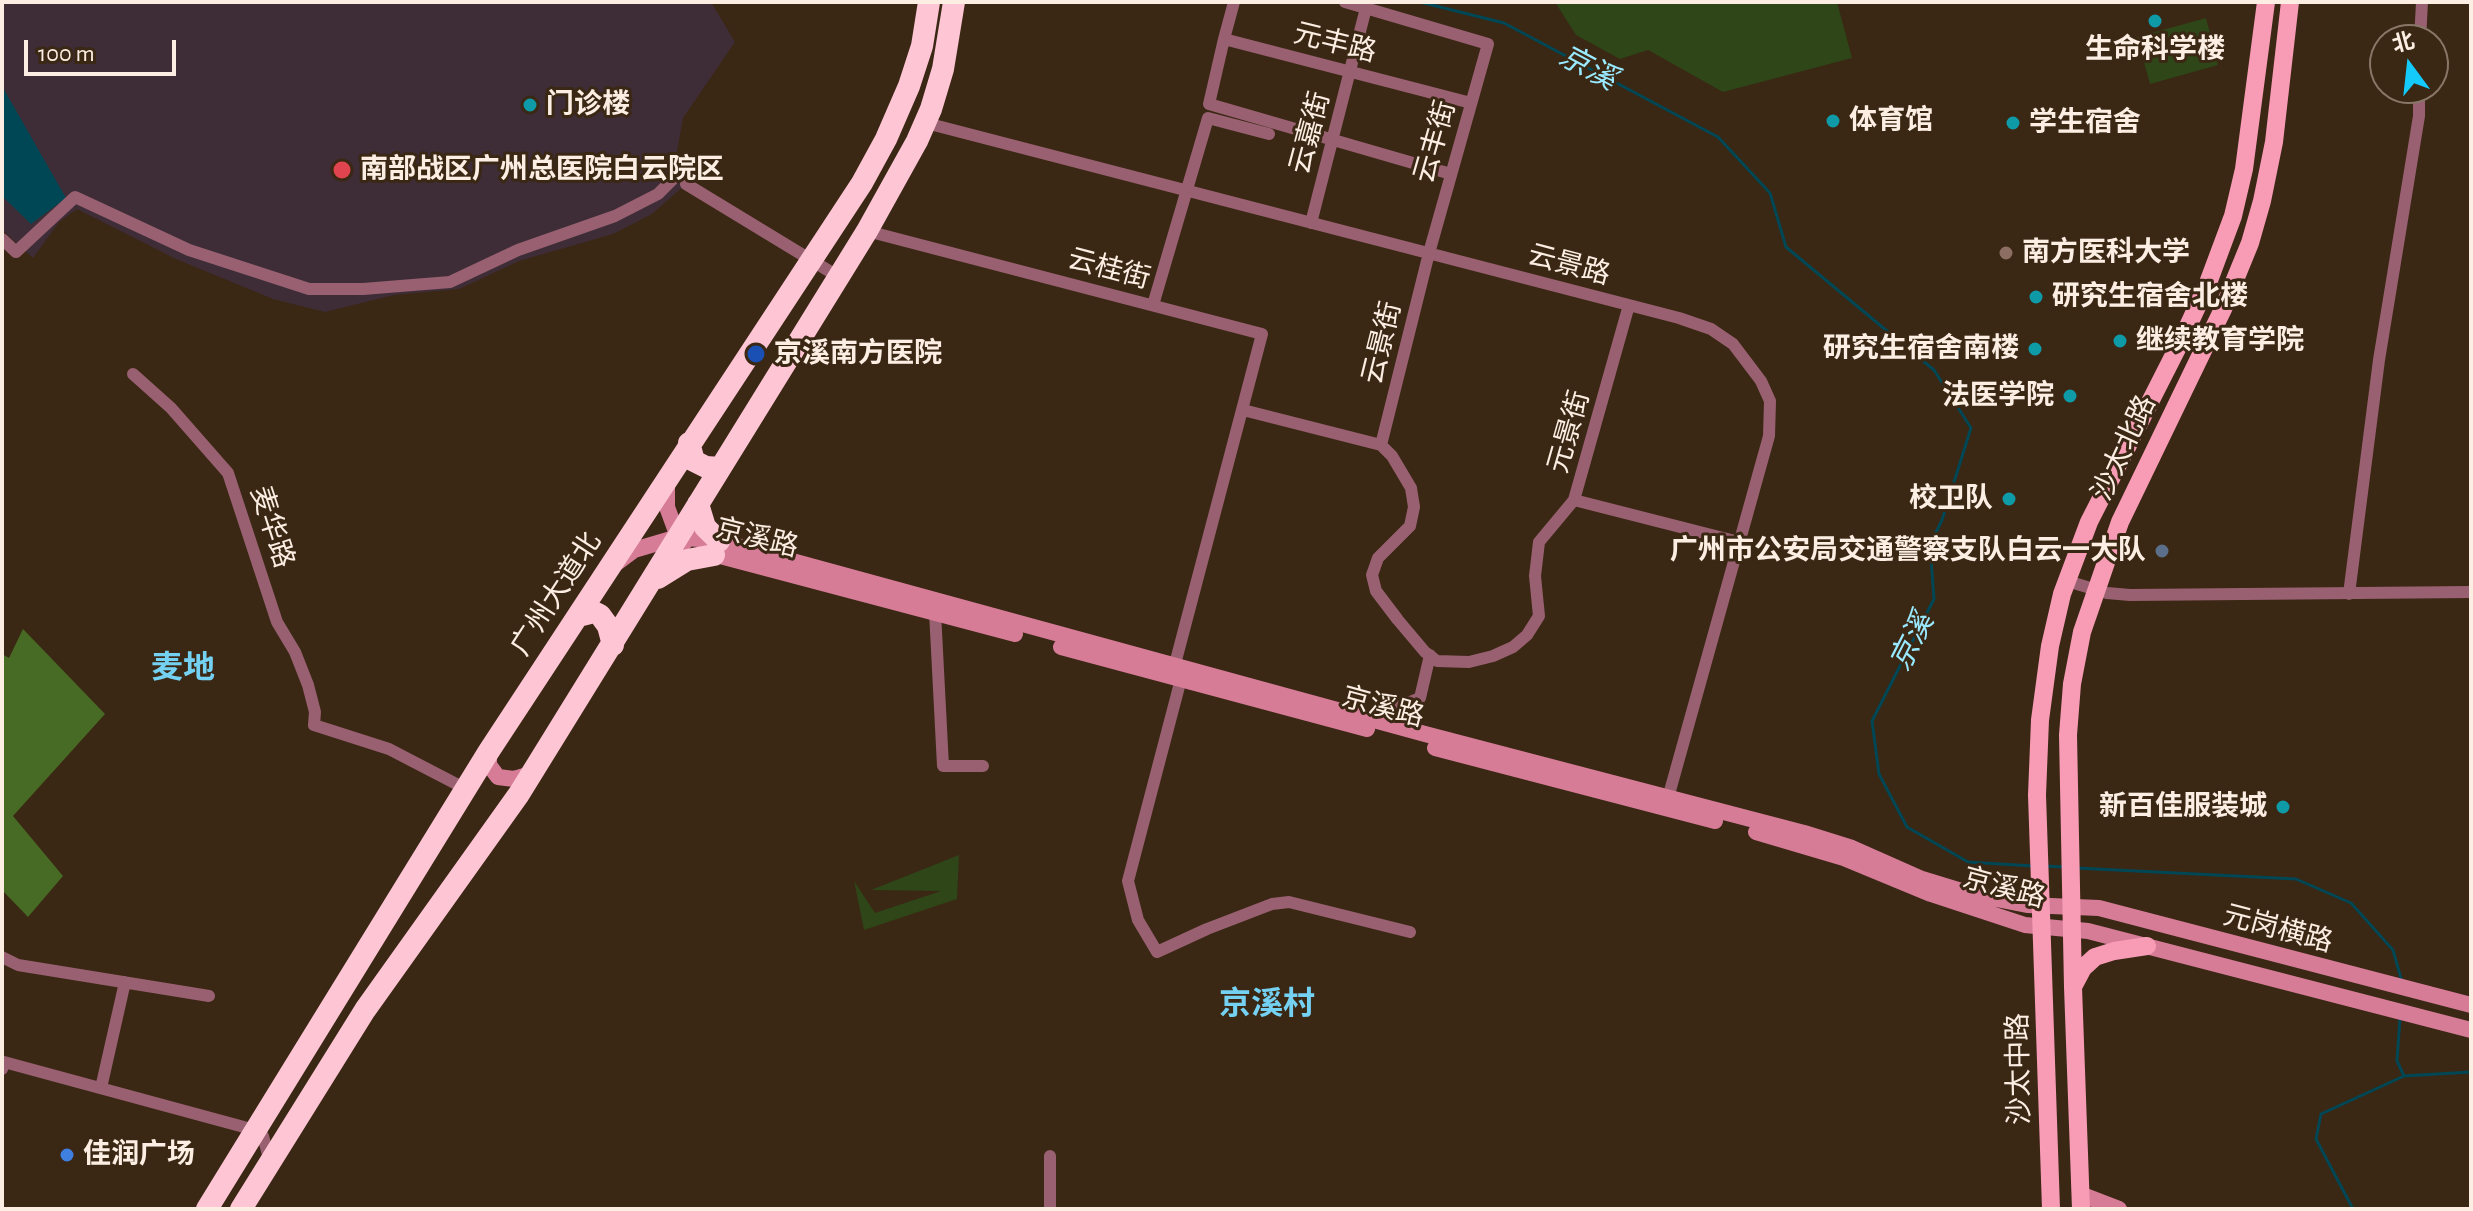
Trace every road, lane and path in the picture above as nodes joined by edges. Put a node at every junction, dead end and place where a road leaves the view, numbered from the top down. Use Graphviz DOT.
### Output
graph roads {
  1 [pos="929,2"];
  2 [pos="954,2"];
  3 [pos="1234,2"];
  4 [pos="1345,2"];
  5 [pos="2266,2"];
  6 [pos="2290,2"];
  7 [pos="2422,2"];
  8 [pos="1366,8"];
  9 [pos="2421,24"];
  10 [pos="1224,39"];
  11 [pos="1488,44"];
  12 [pos="2258,69"];
  13 [pos="1351,72"];
  14 [pos="2283,72"];
  15 [pos="1471,103"];
  16 [pos="2419,104"];
  17 [pos="926,123"];
  18 [pos="1269,134"];
  19 [pos="1333,138"];
  20 [pos="1451,174"];
  21 [pos="1187,190"];
  22 [pos="1311,223"];
  23 [pos="867,231"];
  24 [pos="2,239"];
  25 [pos="1429,253"];
  26 [pos="811,261"];
  27 [pos="839,277"];
  28 [pos="1153,305"];
  29 [pos="1629,305"];
  30 [pos="133,374"];
  31 [pos="1243,410"];
  32 [pos="689,443"];
  33 [pos="1381,445"];
  34 [pos="720,468"];
  35 [pos="667,477"];
  36 [pos="1574,500"];
  37 [pos="698,504"];
  38 [pos="678,537"];
  39 [pos="1739,542"];
  40 [pos="717,548"];
  41 [pos="603,577"];
  42 [pos="2067,581"];
  43 [pos="2095,590"];
  44 [pos="2471,592"];
  45 [pos="643,593"];
  46 [pos="2349,594"];
  47 [pos="935,612"];
  48 [pos="578,616"];
  49 [pos="613,645"];
  50 [pos="1430,655"];
  51 [pos="1178,672"];
  52 [pos="1388,724"];
  53 [pos="489,751"];
  54 [pos="983,766"];
  55 [pos="531,774"];
  56 [pos="466,789"];
  57 [pos="1668,798"];
  58 [pos="2041,906"];
  59 [pos="2072,906"];
  60 [pos="2042,927"];
  61 [pos="2073,930"];
  62 [pos="1410,932"];
  63 [pos="2233,944"];
  64 [pos="2147,946"];
  65 [pos="2,957"];
  66 [pos="2200,962"];
  67 [pos="125,982"];
  68 [pos="2073,987"];
  69 [pos="209,996"];
  70 [pos="2471,1005"];
  71 [pos="2471,1030"];
  72 [pos="2,1069"];
  73 [pos="101,1088"];
  74 [pos="255,1130"];
  75 [pos="1050,1156"];
  76 [pos="270,1162"];
  77 [pos="2081,1201"];
  78 [pos="207,1209"];
  79 [pos="241,1209"];
  80 [pos="1050,1209"];
  81 [pos="2051,1209"];
  82 [pos="2119,1209"];
  1 -- 26 [label="highway, 广州大道北"];
  2 -- 17 [label="highway"];
  3 -- 10 [label="street"];
  4 -- 8 [label="street, 元丰路"];
  5 -- 12 [label="main road, 沙太北路"];
  6 -- 14 [label="main road, 沙太北路"];
  7 -- 9 [label="street"];
  8 -- 11 [label="street, 元丰路"];
  8 -- 13 [label="street, 云嘉街"];
  10 -- 13 [label="street, 元丰路"];
  10 -- 19 [label="street"];
  11 -- 15 [label="street, 云丰街"];
  12 -- 14 [label="main road"];
  12 -- 42 [label="main road, 沙太北路"];
  13 -- 15 [label="street, 元丰路"];
  13 -- 19 [label="street, 云嘉街"];
  14 -- 43 [label="main road, 沙太北路"];
  15 -- 20 [label="street, 云丰街"];
  16 -- 46 [label="street"];
  17 -- 21 [label="street, 云景路"];
  17 -- 23 [label="highway"];
  18 -- 21 [label="street"];
  19 -- 20 [label="street"];
  19 -- 22 [label="street, 云嘉街"];
  20 -- 25 [label="street, 云丰街"];
  21 -- 22 [label="street, 云景路"];
  21 -- 28 [label="street"];
  22 -- 25 [label="street, 云景路"];
  23 -- 27 [label="highway"];
  23 -- 28 [label="street, 云桂街"];
  24 -- 26 [label="street"];
  25 -- 29 [label="street, 云景路"];
  25 -- 33 [label="street, 云景街"];
  26 -- 27 [label="street"];
  26 -- 32 [label="highway, 广州大道北"];
  27 -- 34 [label="highway"];
  28 -- 31 [label="street, 云桂街"];
  29 -- 36 [label="street, 元景街"];
  29 -- 39 [label="street, 云景路"];
  30 -- 56 [label="street, 麦华路"];
  31 -- 33 [label="street"];
  31 -- 51 [label="street, 云桂街"];
  32 -- 34 [label="highway"];
  32 -- 35 [label="highway, 广州大道北"];
  33 -- 50 [label="street"];
  34 -- 37 [label="highway"];
  35 -- 38 [label="main road, 京溪路"];
  35 -- 41 [label="highway, 广州大道北"];
  36 -- 39 [label="street, 元景街"];
  36 -- 50 [label="street"];
  37 -- 38 [label="highway"];
  37 -- 40 [label="highway"];
  38 -- 40 [label="main road, 京溪路"];
  38 -- 41 [label="main road, 京溪路"];
  38 -- 45 [label="highway"];
  39 -- 57 [label="street, 云景路"];
  40 -- 45 [label="highway"];
  40 -- 47 [label="main road, 京溪路"];
  40 -- 51 [label="main road, 京溪路"];
  41 -- 48 [label="highway, 广州大道北"];
  42 -- 43 [label="street"];
  42 -- 58 [label="main road, 沙太北路"];
  43 -- 46 [label="street"];
  43 -- 59 [label="main road, 沙太北路"];
  44 -- 46 [label="street"];
  45 -- 49 [label="highway"];
  47 -- 51 [label="main road, 京溪路"];
  47 -- 54 [label="street"];
  48 -- 49 [label="highway"];
  48 -- 53 [label="highway, 广州大道北"];
  49 -- 55 [label="highway"];
  50 -- 52 [label="street"];
  51 -- 52 [label="main road, 京溪路"];
  51 -- 60 [label="main road, 京溪路"];
  51 -- 62 [label="street, 云桂街"];
  52 -- 57 [label="main road, 京溪路"];
  53 -- 55 [label="main road"];
  53 -- 56 [label="highway, 广州大道北"];
  55 -- 76 [label="highway"];
  56 -- 74 [label="highway, 广州大道北"];
  57 -- 58 [label="main road, 京溪路"];
  58 -- 59 [label="main road, 京溪路"];
  58 -- 60 [label="main road, 沙太北路"];
  59 -- 61 [label="main road, 沙太北路"];
  59 -- 63 [label="main road, 元岗横路"];
  60 -- 61 [label="main road, 京溪路"];
  60 -- 81 [label="main road, 沙太中路"];
  61 -- 64 [label="main road, 元岗横路"];
  61 -- 68 [label="main road, 沙太中路"];
  63 -- 66 [label="main road"];
  63 -- 70 [label="main road, 元岗横路"];
  64 -- 66 [label="main road, 元岗横路"];
  64 -- 68 [label="main road"];
  65 -- 67 [label="street"];
  66 -- 71 [label="main road, 元岗横路"];
  67 -- 69 [label="street"];
  67 -- 73 [label="street"];
  68 -- 77 [label="main road, 沙太中路"];
  72 -- 73 [label="street"];
  73 -- 74 [label="street"];
  74 -- 76 [label="street"];
  74 -- 78 [label="highway, 广州大道北"];
  75 -- 80 [label="street"];
  76 -- 79 [label="highway"];
  77 -- 82 [label="main road"];
}
